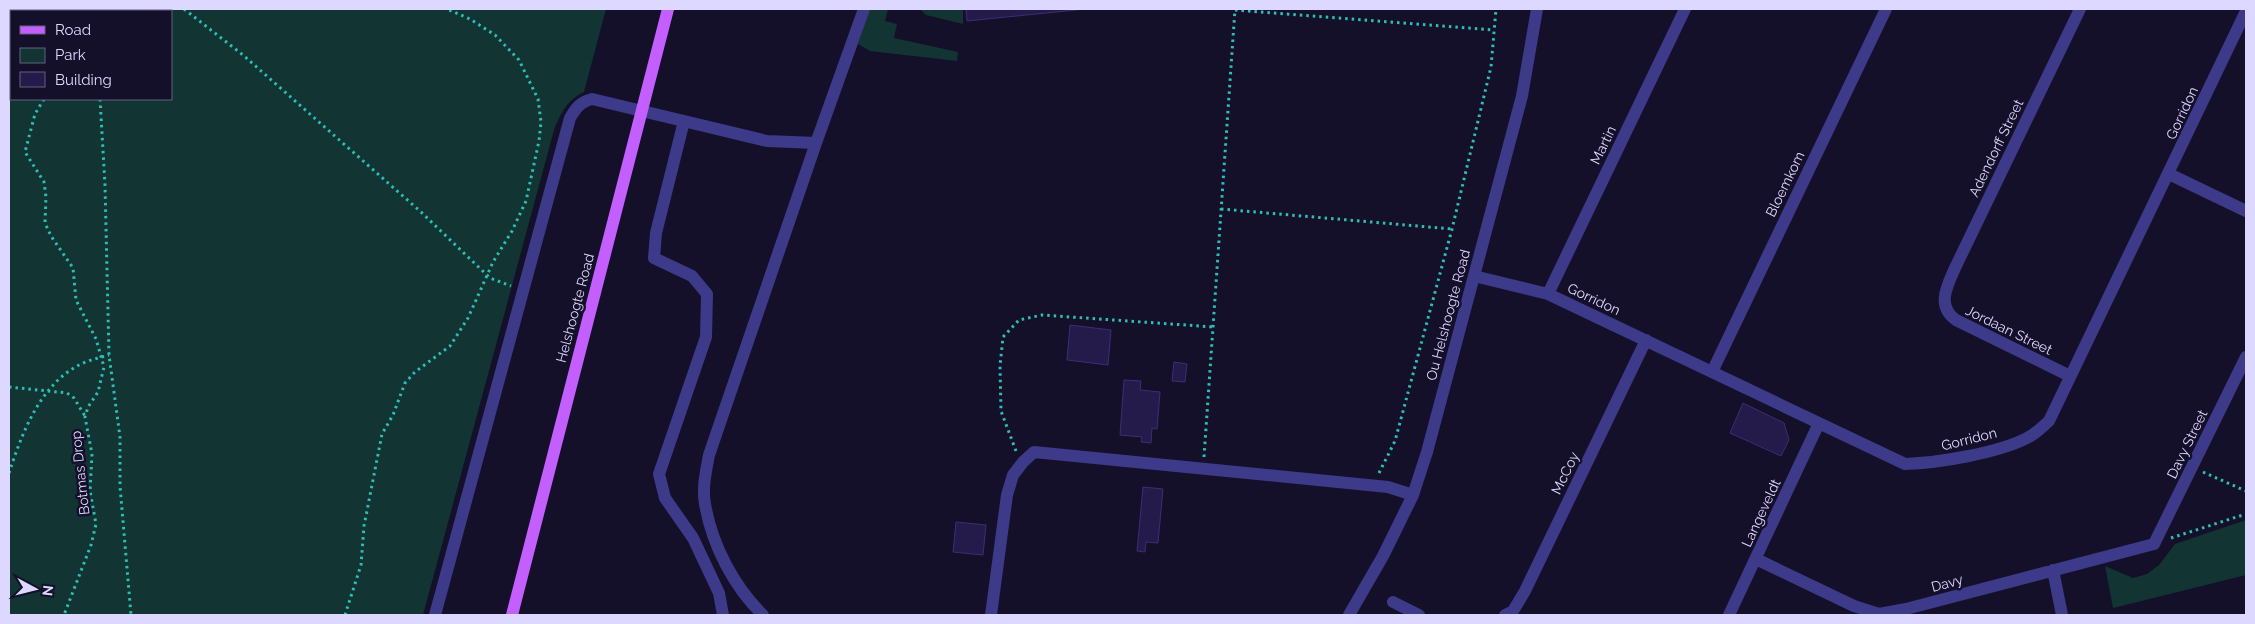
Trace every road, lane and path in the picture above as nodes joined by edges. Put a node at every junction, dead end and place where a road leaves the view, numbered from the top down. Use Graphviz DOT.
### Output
graph roads {
  1 [pos="184,9"];
  2 [pos="447,9"];
  3 [pos="668,9"];
  4 [pos="864,9"];
  5 [pos="1235,9"];
  6 [pos="1496,9"];
  7 [pos="1537,9"];
  8 [pos="1685,9"];
  9 [pos="1886,9"];
  10 [pos="2080,9"];
  11 [pos="2246,11"];
  12 [pos="1494,30"];
  13 [pos="44,100"];
  14 [pos="100,100"];
  15 [pos="641,111"];
  16 [pos="684,121"];
  17 [pos="816,143"];
  18 [pos="2169,174"];
  19 [pos="1221,209"];
  20 [pos="2246,211"];
  21 [pos="1452,229"];
  22 [pos="487,275"];
  23 [pos="1474,276"];
  24 [pos="523,291"];
  25 [pos="1548,294"];
  26 [pos="1943,303"];
  27 [pos="1214,328"];
  28 [pos="1646,340"];
  29 [pos="109,356"];
  30 [pos="103,357"];
  31 [pos="2246,357"];
  32 [pos="1712,372"];
  33 [pos="2070,376"];
  34 [pos="9,387"];
  35 [pos="47,393"];
  36 [pos="85,417"];
  37 [pos="1819,423"];
  38 [pos="1022,462"];
  39 [pos="2193,467"];
  40 [pos="1204,468"];
  41 [pos="9,473"];
  42 [pos="1365,485"];
  43 [pos="2246,491"];
  44 [pos="1413,495"];
  45 [pos="2246,514"];
  46 [pos="2154,544"];
  47 [pos="1756,559"];
  48 [pos="2053,570"];
  49 [pos="1393,602"];
  50 [pos="64,615"];
  51 [pos="132,615"];
  52 [pos="345,615"];
  53 [pos="435,615"];
  54 [pos="512,615"];
  55 [pos="723,615"];
  56 [pos="764,615"];
  57 [pos="991,615"];
  58 [pos="1349,615"];
  59 [pos="1418,615"];
  60 [pos="1505,615"];
  61 [pos="1729,615"];
  62 [pos="2062,615"];
  1 -- 22 [label="path"];
  2 -- 22 [label="path"];
  3 -- 15 [label="main road, Helshoogte Road"];
  4 -- 17 [label="street"];
  5 -- 12 [label="path"];
  5 -- 19 [label="path"];
  6 -- 12 [label="path"];
  7 -- 23 [label="street, Ou Helshoogte Road"];
  8 -- 25 [label="street, Martin"];
  9 -- 32 [label="street, Bloemkom"];
  10 -- 26 [label="street, Adendorff Street"];
  11 -- 18 [label="street, Gorridon"];
  12 -- 21 [label="path"];
  13 -- 30 [label="path"];
  14 -- 29 [label="path"];
  15 -- 16 [label="street"];
  15 -- 24 [label="street"];
  15 -- 54 [label="main road, Helshoogte Road"];
  16 -- 17 [label="street"];
  16 -- 55 [label="street"];
  17 -- 56 [label="street"];
  18 -- 20 [label="street"];
  18 -- 33 [label="street, Gorridon"];
  19 -- 21 [label="path"];
  19 -- 27 [label="path"];
  21 -- 42 [label="path"];
  22 -- 24 [label="path"];
  22 -- 52 [label="path"];
  23 -- 25 [label="street, Gorridon"];
  23 -- 44 [label="street, Ou Helshoogte Road"];
  24 -- 53 [label="street"];
  25 -- 28 [label="street, Gorridon"];
  26 -- 33 [label="street, Jordaan Street"];
  27 -- 38 [label="path"];
  27 -- 40 [label="path"];
  28 -- 32 [label="street, Gorridon"];
  28 -- 60 [label="street, McCoy"];
  29 -- 30 [label="path"];
  29 -- 51 [label="path"];
  30 -- 35 [label="path"];
  30 -- 36 [label="path, Botmas Drop"];
  31 -- 39 [label="street, Davy Street"];
  32 -- 37 [label="street, Gorridon"];
  33 -- 37 [label="street, Gorridon"];
  34 -- 35 [label="path"];
  35 -- 36 [label="path"];
  35 -- 41 [label="path"];
  36 -- 50 [label="path, Botmas Drop"];
  37 -- 47 [label="street, Langeveldt"];
  38 -- 40 [label="street"];
  38 -- 57 [label="street"];
  39 -- 43 [label="path"];
  39 -- 46 [label="street, Davy Street"];
  40 -- 42 [label="street"];
  42 -- 44 [label="street"];
  44 -- 58 [label="street, Ou Helshoogte Road"];
  45 -- 46 [label="path"];
  46 -- 48 [label="street, Davy"];
  47 -- 48 [label="street, Davy"];
  47 -- 61 [label="street, Langeveldt"];
  48 -- 62 [label="street"];
  49 -- 59 [label="street"];
}
